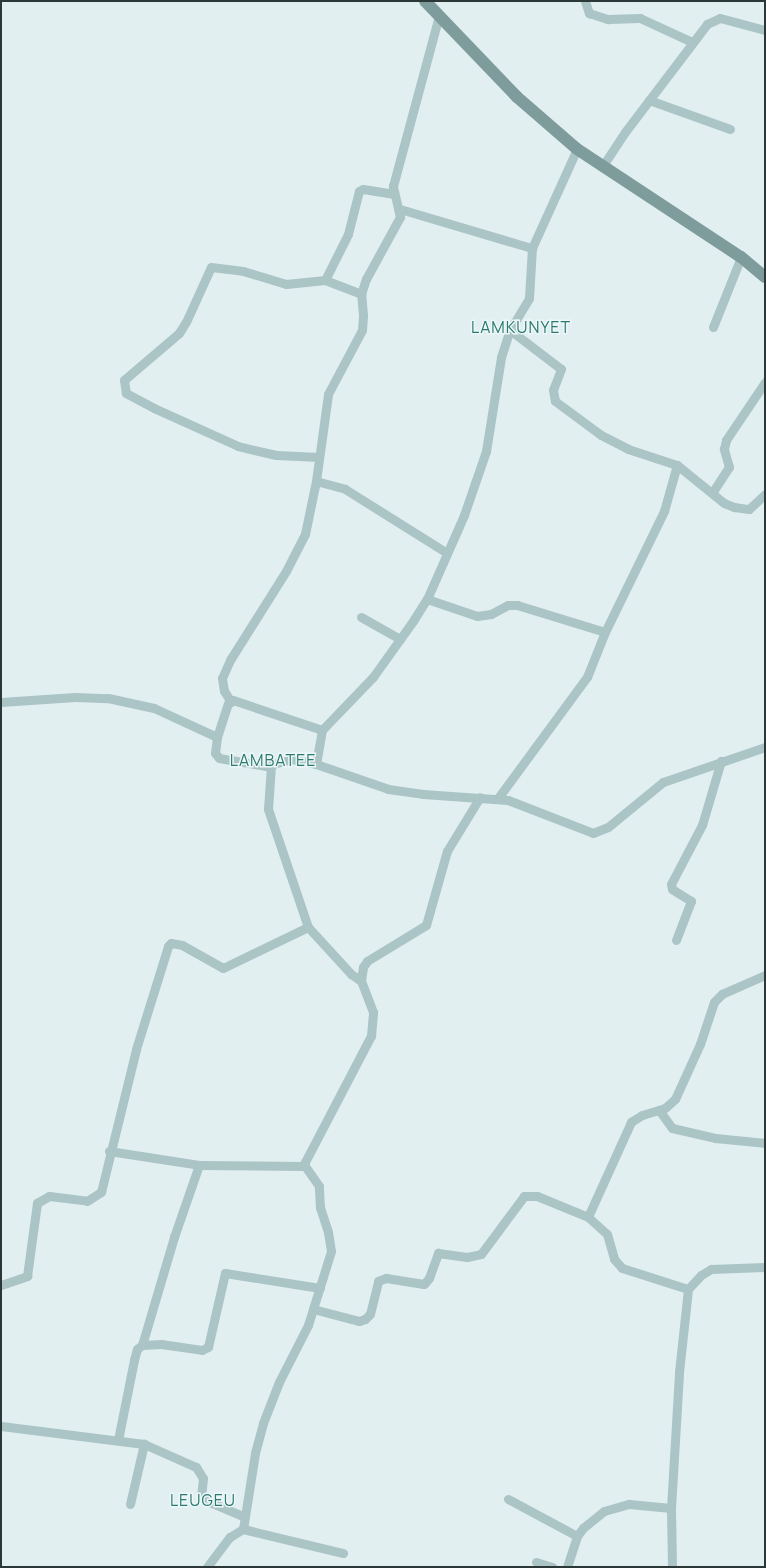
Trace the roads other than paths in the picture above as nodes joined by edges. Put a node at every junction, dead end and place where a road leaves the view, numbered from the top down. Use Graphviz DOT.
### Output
graph roads {
  1 [pos="425,1"];
  2 [pos="585,1"];
  3 [pos="439,16"];
  4 [pos="765,30"];
  5 [pos="692,42"];
  6 [pos="649,100"];
  7 [pos="730,129"];
  8 [pos="577,149"];
  9 [pos="602,167"];
  10 [pos="393,194"];
  11 [pos="400,210"];
  12 [pos="532,248"];
  13 [pos="741,257"];
  14 [pos="765,277"];
  15 [pos="324,280"];
  16 [pos="361,294"];
  17 [pos="713,327"];
  18 [pos="510,330"];
  19 [pos="765,382"];
  20 [pos="319,457"];
  21 [pos="677,466"];
  22 [pos="316,481"];
  23 [pos="712,493"];
  24 [pos="765,494"];
  25 [pos="447,553"];
  26 [pos="427,599"];
  27 [pos="361,617"];
  28 [pos="605,632"];
  29 [pos="400,639"];
  30 [pos="1,702"];
  31 [pos="231,702"];
  32 [pos="322,730"];
  33 [pos="217,737"];
  34 [pos="765,747"];
  35 [pos="721,761"];
  36 [pos="316,764"];
  37 [pos="271,766"];
  38 [pos="480,797"];
  39 [pos="498,798"];
  40 [pos="308,927"];
  41 [pos="676,940"];
  42 [pos="765,975"];
  43 [pos="361,981"];
  44 [pos="659,1110"];
  45 [pos="765,1143"];
  46 [pos="109,1151"];
  47 [pos="199,1166"];
  48 [pos="305,1166"];
  49 [pos="588,1217"];
  50 [pos="765,1267"];
  51 [pos="1,1285"];
  52 [pos="320,1288"];
  53 [pos="688,1289"];
  54 [pos="314,1309"];
  55 [pos="142,1345"];
  56 [pos="1,1426"];
  57 [pos="118,1440"];
  58 [pos="144,1444"];
  59 [pos="508,1499"];
  60 [pos="130,1504"];
  61 [pos="671,1508"];
  62 [pos="245,1516"];
  63 [pos="243,1530"];
  64 [pos="577,1536"];
  65 [pos="342,1554"];
  66 [pos="536,1562"];
  67 [pos="207,1567"];
  68 [pos="552,1567"];
  69 [pos="567,1567"];
  70 [pos="672,1567"];
  1 -- 3 [label="street"];
  2 -- 5 [label="street"];
  3 -- 8 [label="street"];
  3 -- 10 [label="street"];
  4 -- 5 [label="street"];
  5 -- 6 [label="street"];
  6 -- 7 [label="street"];
  6 -- 9 [label="street"];
  8 -- 9 [label="street"];
  8 -- 12 [label="street"];
  9 -- 13 [label="street"];
  10 -- 11 [label="street"];
  10 -- 15 [label="street"];
  11 -- 12 [label="street"];
  11 -- 16 [label="street"];
  12 -- 18 [label="street"];
  13 -- 14 [label="street"];
  13 -- 17 [label="street"];
  15 -- 16 [label="street"];
  15 -- 20 [label="street"];
  16 -- 20 [label="street"];
  18 -- 21 [label="street"];
  18 -- 25 [label="street"];
  19 -- 23 [label="street"];
  20 -- 22 [label="street"];
  21 -- 23 [label="street"];
  21 -- 28 [label="street"];
  22 -- 25 [label="street"];
  22 -- 31 [label="street"];
  23 -- 24 [label="street"];
  25 -- 26 [label="street"];
  26 -- 28 [label="street"];
  26 -- 29 [label="street"];
  27 -- 29 [label="street"];
  28 -- 39 [label="street"];
  29 -- 32 [label="street"];
  30 -- 33 [label="street"];
  31 -- 32 [label="street"];
  31 -- 33 [label="street"];
  32 -- 36 [label="street"];
  33 -- 37 [label="street"];
  34 -- 35 [label="street"];
  35 -- 39 [label="street"];
  35 -- 41 [label="street"];
  36 -- 37 [label="street"];
  36 -- 38 [label="street"];
  37 -- 40 [label="street"];
  38 -- 39 [label="street"];
  38 -- 43 [label="street"];
  40 -- 43 [label="street"];
  40 -- 46 [label="street"];
  42 -- 44 [label="street"];
  43 -- 48 [label="street"];
  44 -- 45 [label="street"];
  44 -- 49 [label="street"];
  46 -- 47 [label="street"];
  46 -- 51 [label="street"];
  47 -- 48 [label="street"];
  47 -- 55 [label="street"];
  48 -- 52 [label="street"];
  49 -- 53 [label="street"];
  49 -- 54 [label="street"];
  50 -- 53 [label="street"];
  52 -- 54 [label="street"];
  52 -- 55 [label="street"];
  53 -- 61 [label="street"];
  54 -- 62 [label="street"];
  55 -- 57 [label="street"];
  56 -- 57 [label="street"];
  57 -- 58 [label="street"];
  58 -- 60 [label="street"];
  58 -- 62 [label="street"];
  59 -- 64 [label="street"];
  61 -- 64 [label="street"];
  61 -- 70 [label="street"];
  62 -- 63 [label="street"];
  63 -- 65 [label="street"];
  63 -- 67 [label="street"];
  64 -- 69 [label="street"];
  66 -- 68 [label="street"];
}
